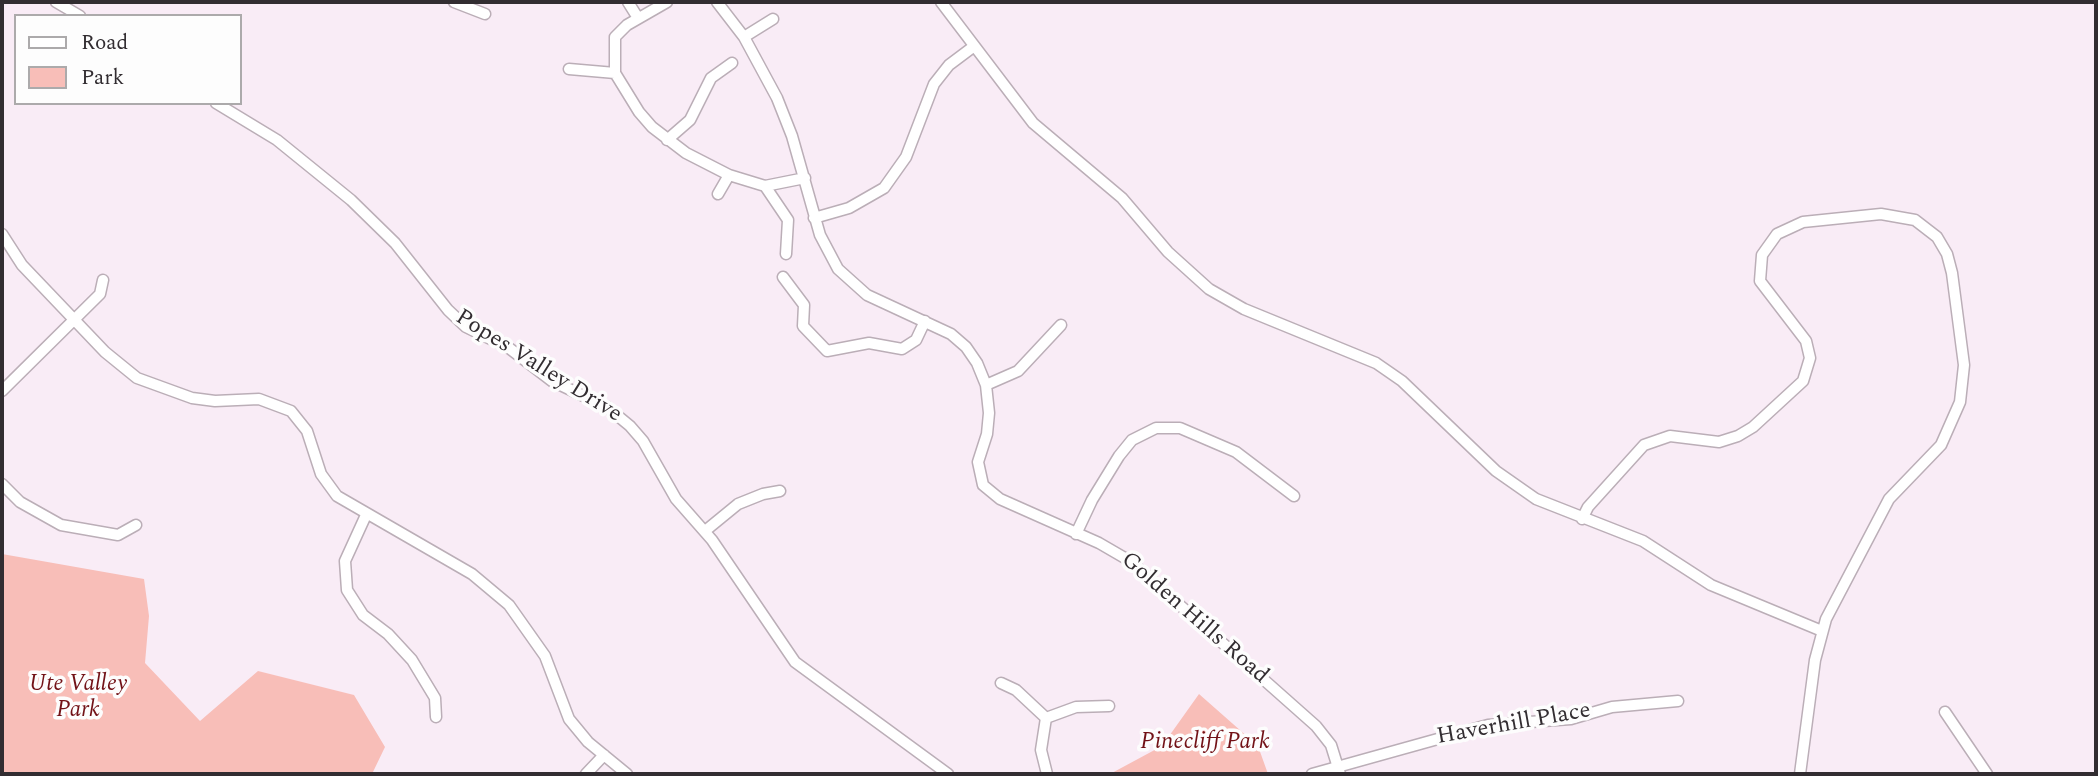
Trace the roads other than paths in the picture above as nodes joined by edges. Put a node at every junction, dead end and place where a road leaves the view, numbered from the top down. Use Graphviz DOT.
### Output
graph roads {
  1 [pos="57,2"];
  2 [pos="454,2"];
  3 [pos="628,2"];
  4 [pos="666,2"];
  5 [pos="717,2"];
  6 [pos="941,2"];
  7 [pos="77,14"];
  8 [pos="485,14"];
  9 [pos="638,18"];
  10 [pos="773,19"];
  11 [pos="744,37"];
  12 [pos="974,47"];
  13 [pos="732,63"];
  14 [pos="569,69"];
  15 [pos="615,73"];
  16 [pos="219,105"];
  17 [pos="667,140"];
  18 [pos="729,175"];
  19 [pos="805,178"];
  20 [pos="765,186"];
  21 [pos="718,194"];
  22 [pos="814,218"];
  23 [pos="2,234"];
  24 [pos="786,254"];
  25 [pos="783,277"];
  26 [pos="103,280"];
  27 [pos="75,321"];
  28 [pos="925,321"];
  29 [pos="1061,325"];
  30 [pos="986,385"];
  31 [pos="2,391"];
  32 [pos="2,484"];
  33 [pos="780,491"];
  34 [pos="1294,496"];
  35 [pos="366,515"];
  36 [pos="1582,519"];
  37 [pos="136,526"];
  38 [pos="705,531"];
  39 [pos="1076,534"];
  40 [pos="1822,631"];
  41 [pos="1002,683"];
  42 [pos="1678,701"];
  43 [pos="1109,706"];
  44 [pos="1945,712"];
  45 [pos="436,717"];
  46 [pos="1046,718"];
  47 [pos="604,755"];
  48 [pos="1339,770"];
  49 [pos="586,774"];
  50 [pos="627,774"];
  51 [pos="948,774"];
  52 [pos="1047,774"];
  53 [pos="1312,774"];
  54 [pos="1800,774"];
  55 [pos="1987,774"];
  1 -- 7 [label="street"];
  2 -- 8 [label="street"];
  3 -- 9 [label="street"];
  4 -- 9 [label="street"];
  5 -- 11 [label="street, Golden Hills Road"];
  6 -- 12 [label="street"];
  9 -- 15 [label="street"];
  10 -- 11 [label="street"];
  11 -- 19 [label="street, Golden Hills Road"];
  12 -- 22 [label="street"];
  12 -- 36 [label="street"];
  13 -- 17 [label="street"];
  14 -- 15 [label="street"];
  15 -- 17 [label="street"];
  16 -- 38 [label="street, Popes Valley Drive"];
  17 -- 18 [label="street"];
  18 -- 20 [label="street"];
  18 -- 21 [label="street"];
  19 -- 20 [label="street"];
  19 -- 22 [label="street, Golden Hills Road"];
  20 -- 24 [label="street"];
  22 -- 28 [label="street, Golden Hills Road"];
  23 -- 27 [label="street"];
  25 -- 28 [label="street"];
  26 -- 27 [label="street"];
  27 -- 31 [label="street"];
  27 -- 35 [label="street"];
  28 -- 30 [label="street, Golden Hills Road"];
  29 -- 30 [label="street"];
  30 -- 39 [label="street, Golden Hills Road"];
  32 -- 37 [label="street"];
  33 -- 38 [label="street"];
  34 -- 39 [label="street"];
  35 -- 45 [label="street"];
  35 -- 47 [label="street"];
  36 -- 40 [label="street"];
  36 -- 40 [label="street"];
  38 -- 51 [label="street, Popes Valley Drive"];
  39 -- 48 [label="street, Golden Hills Road"];
  40 -- 54 [label="street"];
  41 -- 46 [label="street"];
  42 -- 48 [label="street, Haverhill Place"];
  43 -- 46 [label="street"];
  44 -- 55 [label="street"];
  46 -- 52 [label="street"];
  47 -- 49 [label="street"];
  47 -- 50 [label="street"];
  48 -- 53 [label="street, Haverhill Place"];
}
